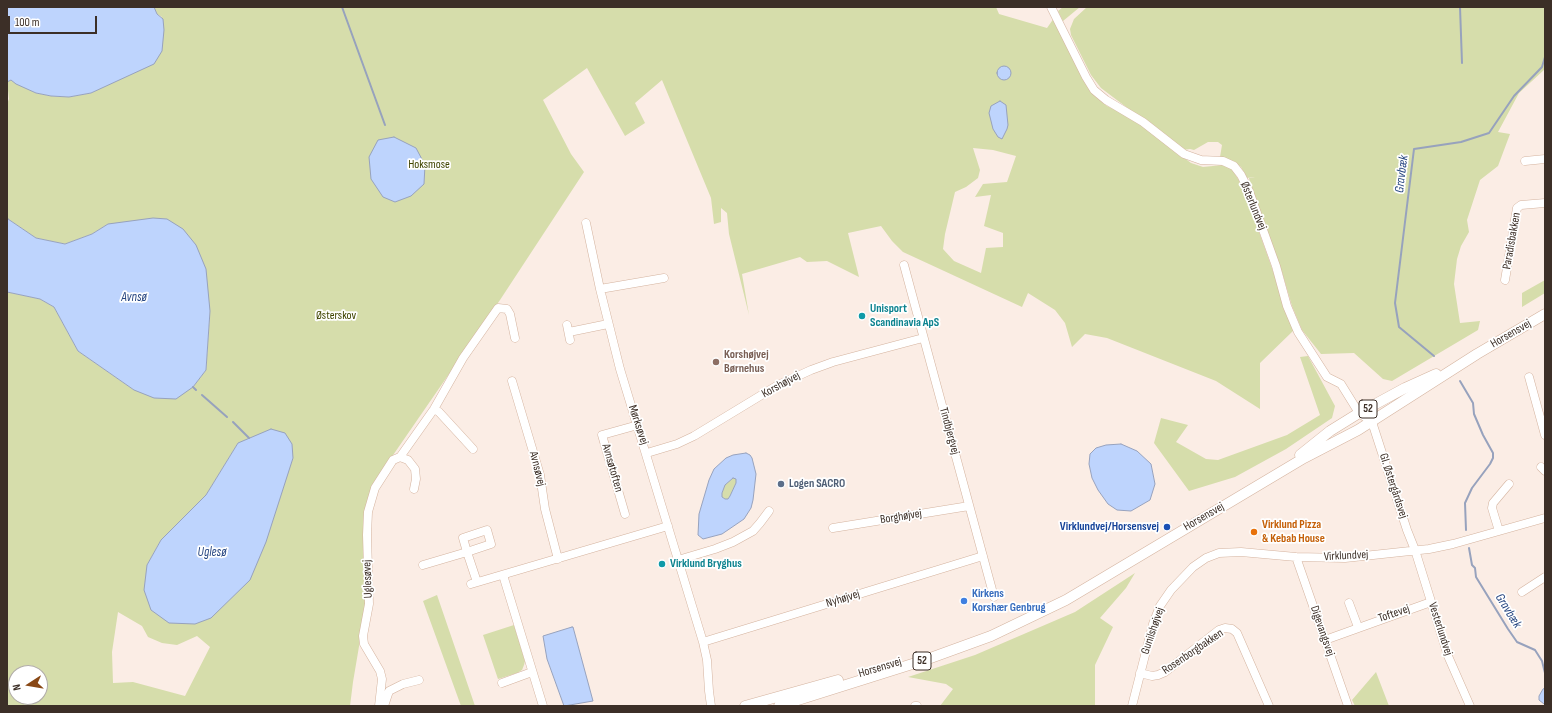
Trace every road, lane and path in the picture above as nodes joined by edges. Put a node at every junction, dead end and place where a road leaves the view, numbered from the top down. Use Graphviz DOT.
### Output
graph roads {
  1 [pos="1051,7"];
  2 [pos="1545,159"];
  3 [pos="1525,161"];
  4 [pos="1545,203"];
  5 [pos="586,223"];
  6 [pos="904,265"];
  7 [pos="664,278"];
  8 [pos="1505,280"];
  9 [pos="600,289"];
  10 [pos="1545,314"];
  11 [pos="608,324"];
  12 [pos="569,332"];
  13 [pos="515,338"];
  14 [pos="923,338"];
  15 [pos="1477,354"];
  16 [pos="1529,377"];
  17 [pos="1425,379"];
  18 [pos="512,381"];
  19 [pos="434,409"];
  20 [pos="1359,413"];
  21 [pos="1372,422"];
  22 [pos="638,425"];
  23 [pos="1545,435"];
  24 [pos="473,449"];
  25 [pos="647,453"];
  26 [pos="1313,454"];
  27 [pos="400,457"];
  28 [pos="1268,479"];
  29 [pos="1509,484"];
  30 [pos="414,489"];
  31 [pos="969,506"];
  32 [pos="769,511"];
  33 [pos="625,514"];
  34 [pos="1545,518"];
  35 [pos="668,526"];
  36 [pos="833,528"];
  37 [pos="1499,531"];
  38 [pos="1415,550"];
  39 [pos="983,556"];
  40 [pos="1296,557"];
  41 [pos="558,559"];
  42 [pos="678,560"];
  43 [pos="423,566"];
  44 [pos="1194,567"];
  45 [pos="503,575"];
  46 [pos="1545,577"];
  47 [pos="1522,592"];
  48 [pos="994,598"];
  49 [pos="1431,602"];
  50 [pos="1349,603"];
  51 [pos="1035,614"];
  52 [pos="1358,627"];
  53 [pos="1325,640"];
  54 [pos="703,642"];
  55 [pos="532,672"];
  56 [pos="1140,673"];
  57 [pos="419,680"];
  58 [pos="502,683"];
  59 [pos="379,706"];
  60 [pos="384,706"];
  61 [pos="543,706"];
  62 [pos="711,706"];
  63 [pos="745,706"];
  64 [pos="779,706"];
  65 [pos="1132,706"];
  66 [pos="1269,706"];
  67 [pos="1348,706"];
  68 [pos="1470,706"];
  1 -- 20 [label="street, Østerlundvej"];
  2 -- 3 [label="street"];
  4 -- 8 [label="street, Paradisbakken"];
  5 -- 9 [label="street, Mørksøvej"];
  6 -- 14 [label="street, Tindbjergvej"];
  7 -- 9 [label="street"];
  9 -- 11 [label="street, Mørksøvej"];
  10 -- 15 [label="main road, Horsensvej / 52"];
  11 -- 12 [label="street"];
  11 -- 22 [label="street, Mørksøvej"];
  13 -- 19 [label="street, Uglesøvej"];
  14 -- 25 [label="street, Korshøjvej"];
  14 -- 31 [label="street, Tindbjergvej"];
  15 -- 17 [label="main road, Horsensvej / 52"];
  15 -- 21 [label="main road, Horsensvej / 52"];
  16 -- 23 [label="street"];
  17 -- 20 [label="main road, Horsensvej / 52"];
  17 -- 21 [label="main road"];
  18 -- 41 [label="street, Avnsøvej"];
  19 -- 24 [label="street"];
  19 -- 27 [label="street, Uglesøvej"];
  20 -- 21 [label="street, Østerlundvej"];
  20 -- 26 [label="main road"];
  20 -- 28 [label="main road, Horsensvej / 52"];
  21 -- 26 [label="main road, Horsensvej / 52"];
  21 -- 38 [label="street, Gl. Østergårdsvej"];
  22 -- 25 [label="street, Mørksøvej"];
  22 -- 33 [label="street, Avnsøtoften"];
  25 -- 35 [label="street, Mørksøvej"];
  26 -- 28 [label="main road, Horsensvej / 52"];
  27 -- 30 [label="street"];
  27 -- 59 [label="street, Uglesøvej"];
  28 -- 51 [label="main road, Horsensvej / 52"];
  29 -- 37 [label="street"];
  31 -- 36 [label="street, Borghøjvej"];
  31 -- 39 [label="street, Tindbjergvej"];
  32 -- 42 [label="street"];
  34 -- 37 [label="street, Virklundvej"];
  35 -- 41 [label="street"];
  35 -- 42 [label="street, Mørksøvej"];
  37 -- 38 [label="street, Virklundvej"];
  38 -- 40 [label="street, Virklundvej"];
  38 -- 49 [label="street, Vesterlundvej"];
  39 -- 48 [label="street, Tindbjergvej"];
  39 -- 54 [label="street, Nyhøjvej"];
  40 -- 44 [label="street, Virklundvej"];
  40 -- 53 [label="street, Digevangsvej"];
  41 -- 45 [label="street"];
  42 -- 54 [label="street, Mørksøvej"];
  43 -- 45 [label="street"];
  44 -- 56 [label="street, Gunilshøjvej"];
  45 -- 55 [label="street"];
  46 -- 47 [label="street"];
  49 -- 52 [label="street, Toftevej"];
  49 -- 68 [label="street, Vesterlundvej"];
  50 -- 52 [label="street"];
  51 -- 63 [label="main road, Horsensvej / 52"];
  51 -- 64 [label="main road, Horsensvej / 52"];
  52 -- 53 [label="street, Toftevej"];
  53 -- 67 [label="street, Digevangsvej"];
  54 -- 62 [label="street, Mørksøvej"];
  55 -- 58 [label="street"];
  55 -- 61 [label="street"];
  56 -- 65 [label="street, Gunilshøjvej"];
  56 -- 66 [label="street, Rosenborgbakken"];
  57 -- 60 [label="street"];
}
